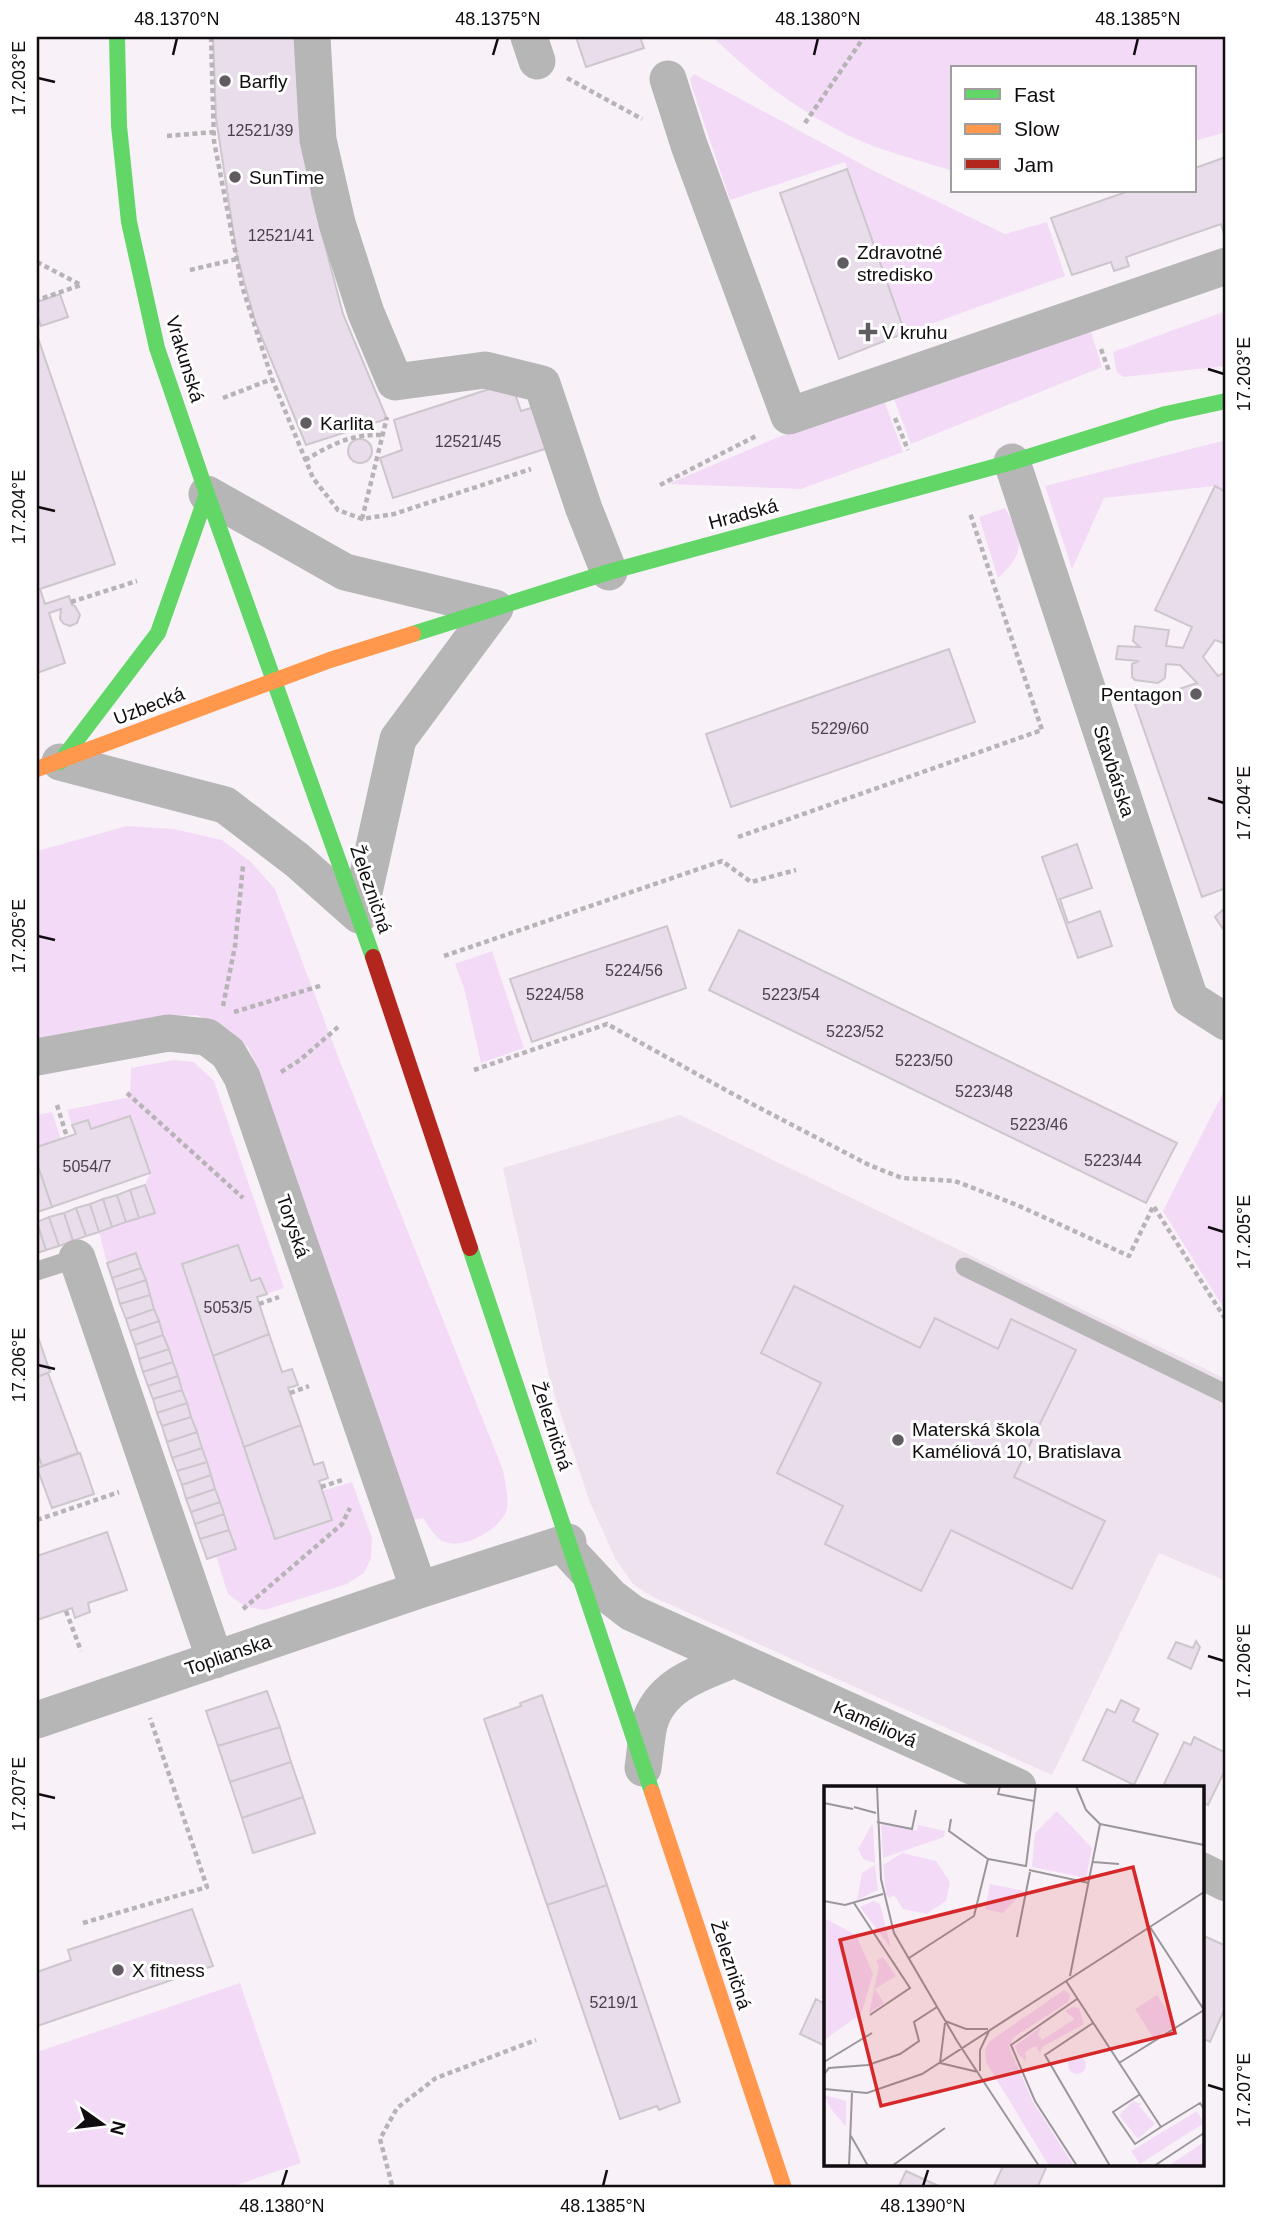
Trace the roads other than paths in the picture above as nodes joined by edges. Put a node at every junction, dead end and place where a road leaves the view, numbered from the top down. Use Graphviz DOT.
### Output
graph roads {
  1 [pos="117,37"];
  2 [pos="312,37"];
  3 [pos="668,79"];
  4 [pos="1226,266"];
  5 [pos="1226,401"];
  6 [pos="1012,462"];
  7 [pos="206,494"];
  8 [pos="609,572"];
  9 [pos="495,608"];
  10 [pos="275,680"];
  11 [pos="48,766"];
  12 [pos="359,915"];
  13 [pos="1226,1022"];
  14 [pos="37,1058"];
  15 [pos="78,1258"];
  16 [pos="965,1267"];
  17 [pos="37,1272"];
  18 [pos="1226,1394"];
  19 [pos="570,1548"];
  20 [pos="419,1590"];
  21 [pos="215,1660"];
  22 [pos="732,1660"];
  23 [pos="37,1720"];
  24 [pos="643,1768"];
  25 [pos="1016,1786"];
  26 [pos="1204,1872"];
  27 [pos="1226,1882"];
  28 [pos="784,2188"];
  1 -- 7 [label="street, Vrakunská"];
  2 -- 8 [label="street"];
  3 -- 4 [label="street"];
  5 -- 6 [label="street, Hradská"];
  6 -- 8 [label="street, Hradská"];
  6 -- 13 [label="street, Stavbárska"];
  7 -- 9 [label="street"];
  7 -- 10 [label="street, Vrakunská"];
  7 -- 11 [label="street"];
  8 -- 9 [label="street, Hradská"];
  9 -- 10 [label="street, Hradská"];
  9 -- 12 [label="street"];
  10 -- 11 [label="street, Uzbecká"];
  10 -- 12 [label="street, Železničná"];
  11 -- 12 [label="street"];
  12 -- 19 [label="street, Železničná"];
  14 -- 20 [label="street, Toryská"];
  15 -- 17 [label="lane"];
  15 -- 21 [label="street"];
  16 -- 18 [label="lane"];
  19 -- 20 [label="street, Toplianska"];
  19 -- 22 [label="street, Kaméliová"];
  19 -- 24 [label="street, Železničná"];
  20 -- 21 [label="street, Toplianska"];
  21 -- 23 [label="street, Toplianska"];
  22 -- 24 [label="street"];
  22 -- 25 [label="street, Kaméliová"];
  24 -- 28 [label="street, Železničná"];
  26 -- 27 [label="street"];
}
